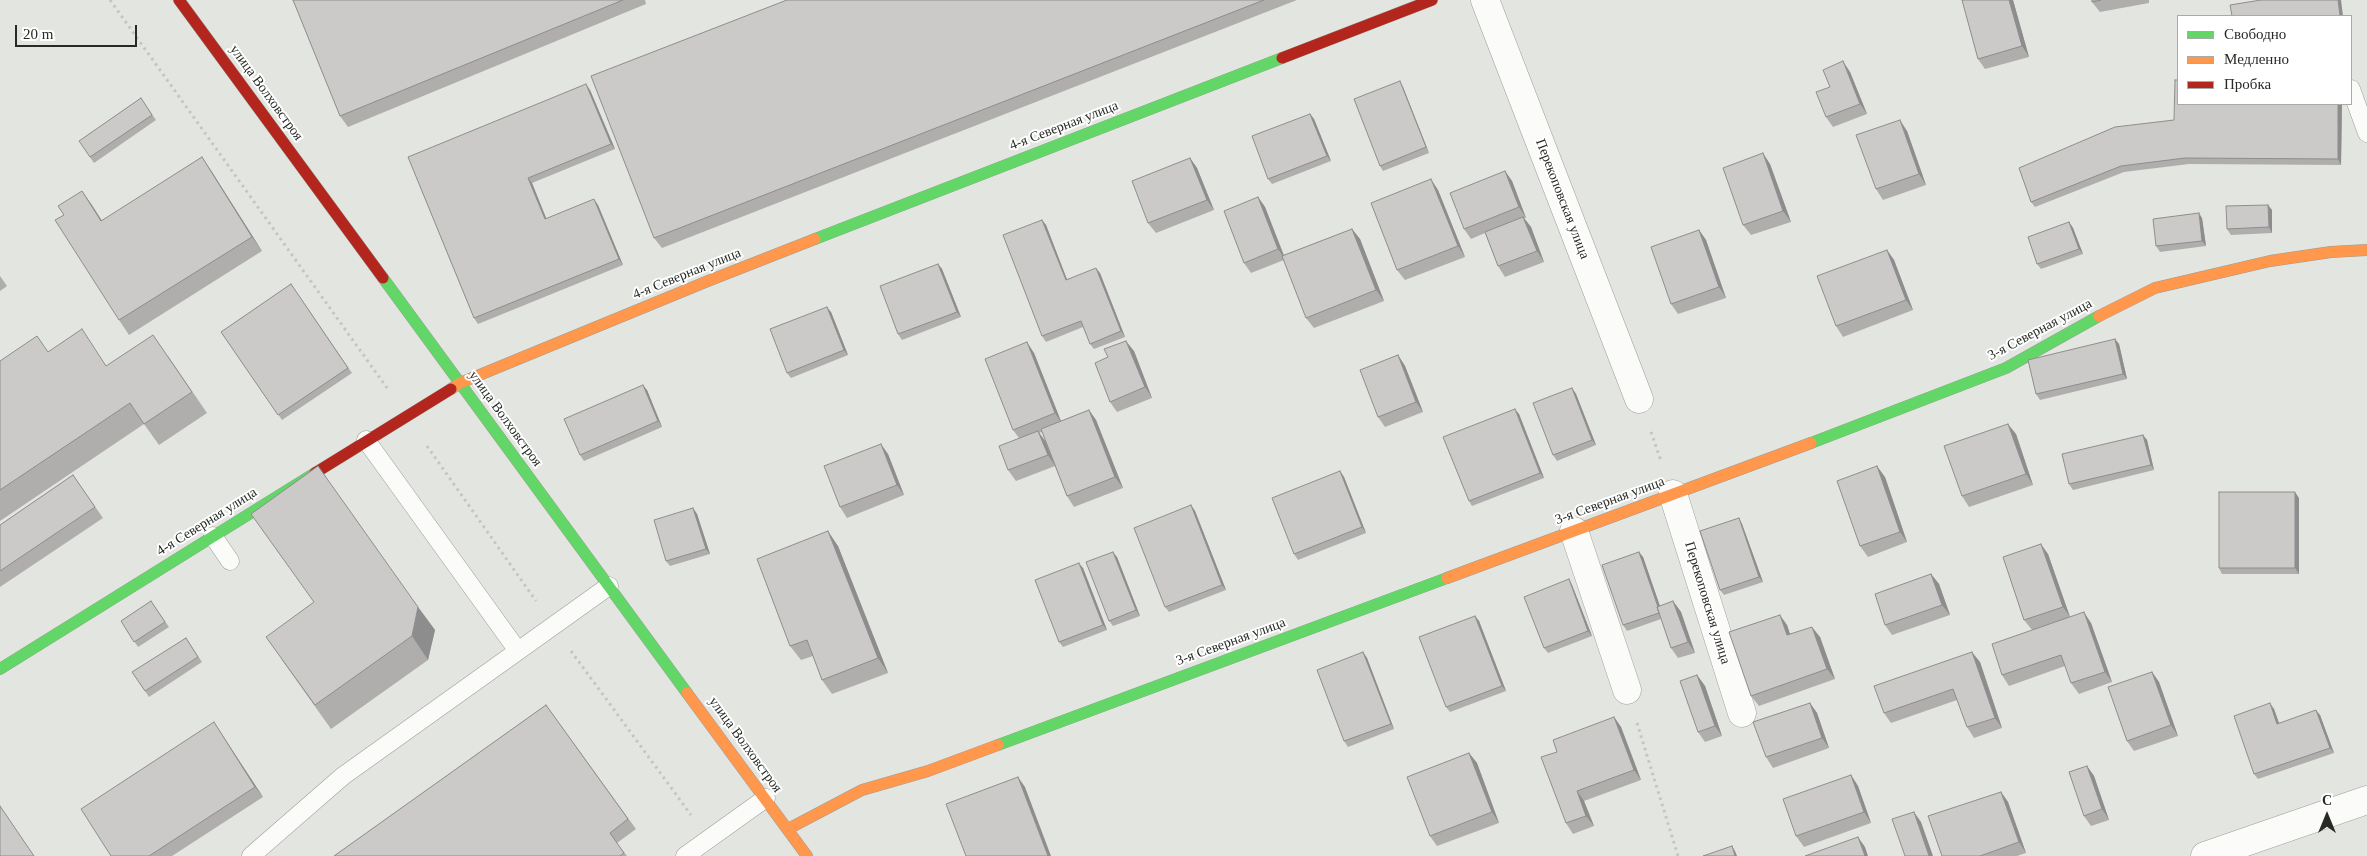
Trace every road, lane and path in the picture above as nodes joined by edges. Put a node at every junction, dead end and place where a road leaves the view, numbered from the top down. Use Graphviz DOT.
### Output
graph roads {
  1 [pos="179,0"];
  2 [pos="1432,0"];
  3 [pos="1485,0"];
  4 [pos="2352,91"];
  5 [pos="2367,133"];
  6 [pos="2367,250"];
  7 [pos="460,383"];
  8 [pos="1638,398"];
  9 [pos="366,440"];
  10 [pos="1673,494"];
  11 [pos="1574,531"];
  12 [pos="213,536"];
  13 [pos="230,561"];
  14 [pos="609,586"];
  15 [pos="518,651"];
  16 [pos="0,669"];
  17 [pos="1628,690"];
  18 [pos="1742,713"];
  19 [pos="766,798"];
  20 [pos="2367,800"];
  21 [pos="788,830"];
  22 [pos="251,856"];
  23 [pos="685,856"];
  24 [pos="807,856"];
  25 [pos="1678,856"];
  26 [pos="2205,856"];
  1 -- 7 [label="street, улица Волховстроя"];
  2 -- 7 [label="street, 4-я Северная улица"];
  3 -- 8 [label="street, Перекоповская улица"];
  4 -- 5 [label="lane"];
  6 -- 10 [label="street, 3-я Северная улица"];
  7 -- 9 [label="street, 4-я Северная улица"];
  7 -- 14 [label="street, улица Волховстроя"];
  8 -- 10 [label="path"];
  9 -- 12 [label="street, 4-я Северная улица"];
  9 -- 15 [label="lane"];
  10 -- 11 [label="street, 3-я Северная улица"];
  10 -- 18 [label="street, Перекоповская улица"];
  11 -- 17 [label="street"];
  11 -- 21 [label="street, 3-я Северная улица"];
  12 -- 13 [label="lane"];
  12 -- 16 [label="street, 4-я Северная улица"];
  14 -- 15 [label="lane"];
  14 -- 19 [label="street, улица Волховстроя"];
  15 -- 22 [label="lane"];
  17 -- 25 [label="path"];
  19 -- 21 [label="street, улица Волховстроя"];
  19 -- 23 [label="lane"];
  20 -- 26 [label="street"];
  21 -- 24 [label="street, улица Волховстроя"];
}
